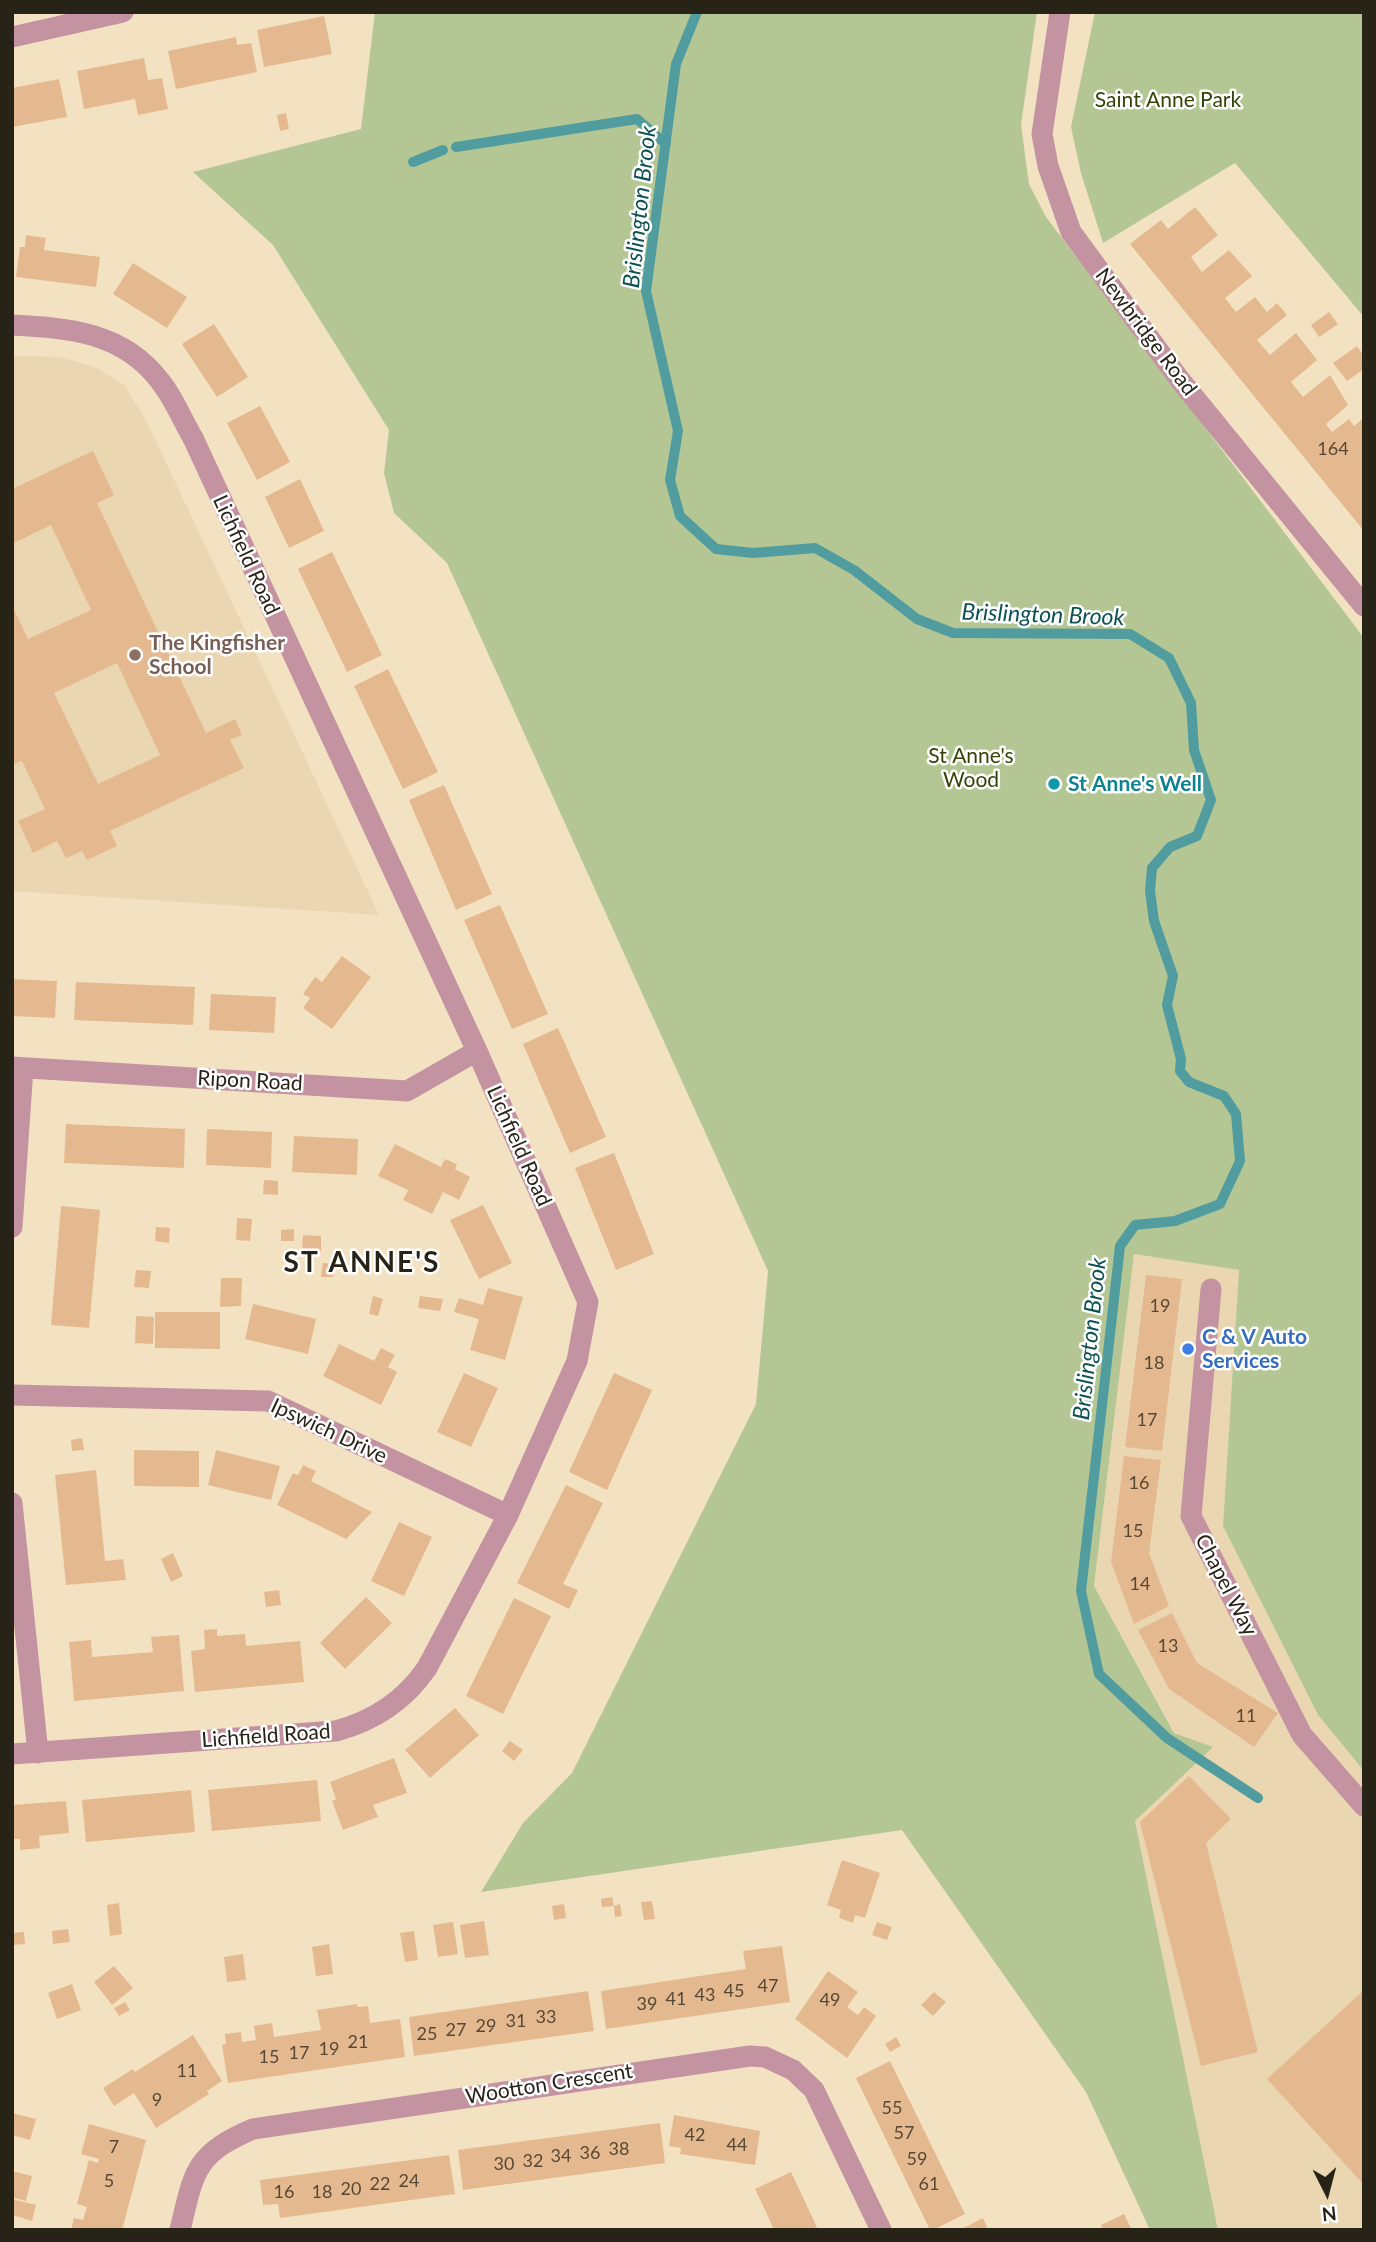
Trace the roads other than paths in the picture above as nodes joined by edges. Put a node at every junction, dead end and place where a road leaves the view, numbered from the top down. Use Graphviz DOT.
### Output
graph roads {
  1 [pos="124,12"];
  2 [pos="1060,12"];
  3 [pos="12,37"];
  4 [pos="12,325"];
  5 [pos="1364,606"];
  6 [pos="477,1051"];
  7 [pos="18,1068"];
  8 [pos="12,1227"];
  9 [pos="1211,1289"];
  10 [pos="12,1395"];
  11 [pos="12,1503"];
  12 [pos="508,1515"];
  13 [pos="38,1753"];
  14 [pos="12,1754"];
  15 [pos="1364,1806"];
  16 [pos="180,2230"];
  17 [pos="881,2230"];
  1 -- 3 [label="street"];
  2 -- 5 [label="street, Newbridge Road"];
  4 -- 6 [label="street, Lichfield Road"];
  6 -- 7 [label="street, Ripon Road"];
  6 -- 12 [label="street, Lichfield Road"];
  7 -- 8 [label="street"];
  9 -- 15 [label="street, Chapel Way"];
  10 -- 12 [label="street, Ipswich Drive"];
  11 -- 13 [label="street"];
  12 -- 13 [label="street, Lichfield Road"];
  13 -- 14 [label="street, Lichfield Road"];
  16 -- 17 [label="street, Wootton Crescent"];
}
